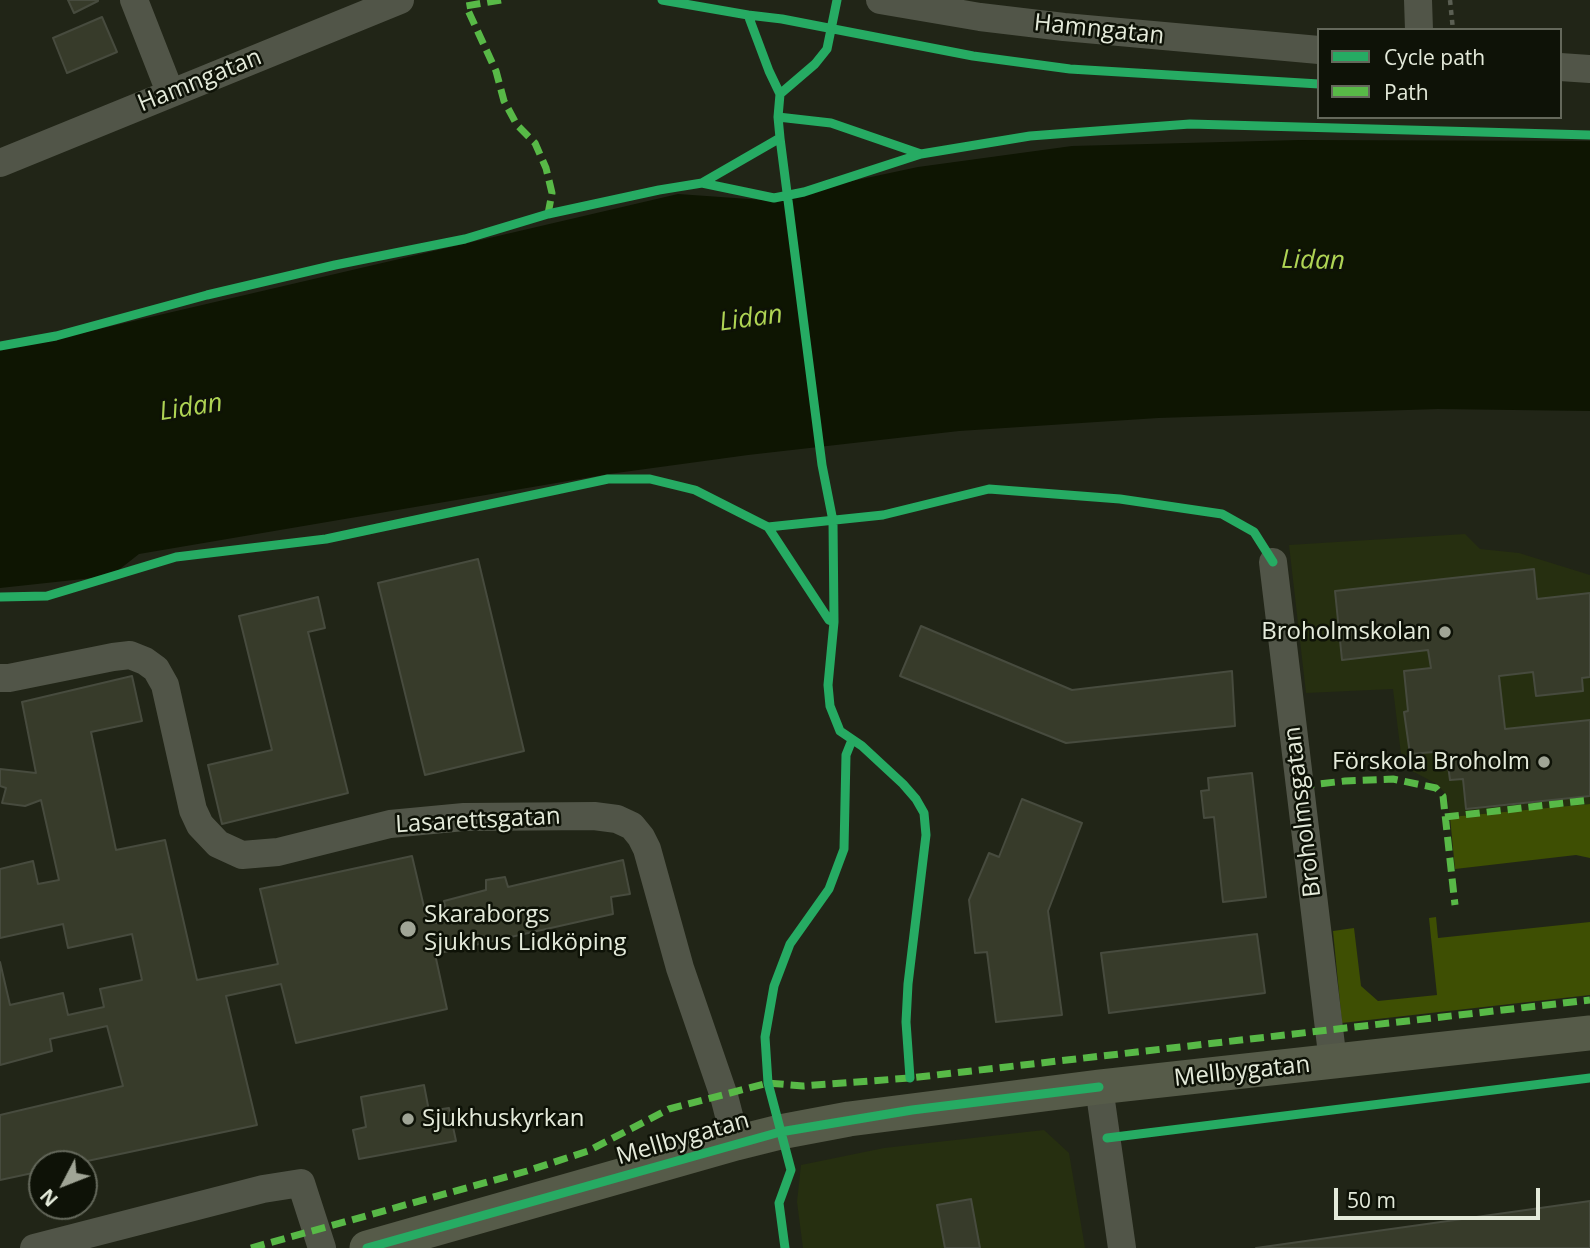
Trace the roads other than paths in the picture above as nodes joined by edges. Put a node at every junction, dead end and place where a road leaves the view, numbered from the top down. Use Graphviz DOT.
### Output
graph roads {
  1 [pos="134,0"];
  2 [pos="400,0"];
  3 [pos="880,0"];
  4 [pos="1418,0"];
  5 [pos="1419,28"];
  6 [pos="1317,50"];
  7 [pos="1562,67"];
  8 [pos="1590,69"];
  9 [pos="170,92"];
  10 [pos="0,163"];
  11 [pos="1273,562"];
  12 [pos="0,678"];
  13 [pos="1590,1033"];
  14 [pos="1333,1062"];
  15 [pos="1099,1087"];
  16 [pos="736,1143"];
  17 [pos="34,1248"];
  18 [pos="322,1248"];
  19 [pos="367,1248"];
  20 [pos="1122,1248"];
  1 -- 9 [label="street"];
  2 -- 9 [label="street, Hamngatan"];
  3 -- 6 [label="street, Hamngatan"];
  4 -- 5 [label="street"];
  7 -- 8 [label="street"];
  9 -- 10 [label="street, Hamngatan"];
  11 -- 14 [label="street, Broholmsgatan"];
  12 -- 16 [label="street, Lasarettsgatan"];
  13 -- 14 [label="main road, Mellbygatan"];
  14 -- 15 [label="main road, Mellbygatan"];
  15 -- 16 [label="main road, Mellbygatan"];
  15 -- 20 [label="street"];
  16 -- 19 [label="main road, Mellbygatan"];
  17 -- 18 [label="street"];
}
